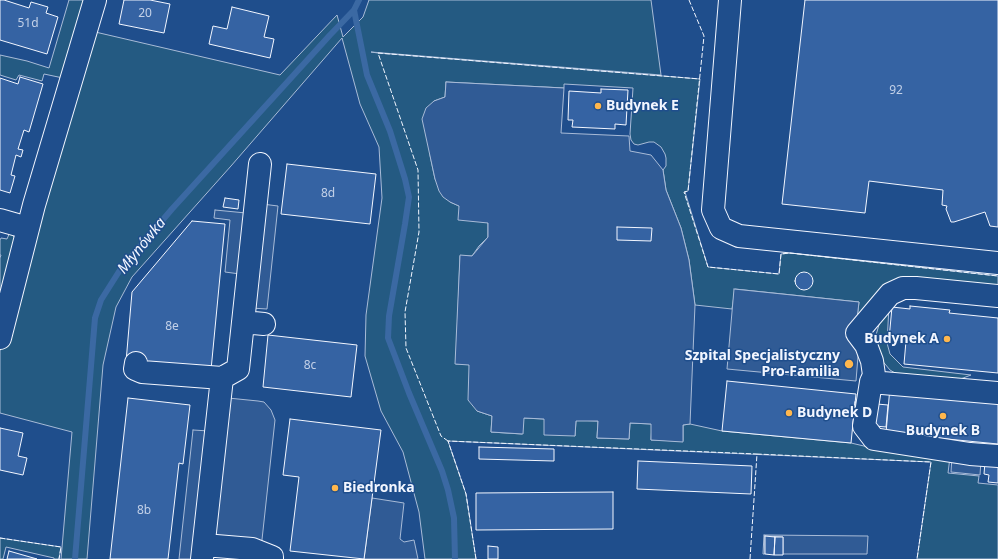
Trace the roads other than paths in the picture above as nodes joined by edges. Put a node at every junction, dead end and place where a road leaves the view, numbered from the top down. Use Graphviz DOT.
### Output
graph roads {
  1 [pos="95,0"];
  2 [pos="730,0"];
  3 [pos="260,164"];
  4 [pos="0,220"];
  5 [pos="28,228"];
  6 [pos="998,263"];
  7 [pos="998,296"];
  8 [pos="0,338"];
  9 [pos="136,363"];
  10 [pos="222,378"];
  11 [pos="872,382"];
  12 [pos="998,393"];
  13 [pos="998,456"];
  14 [pos="203,552"];
  15 [pos="272,559"];
  1 -- 5 [label="lane"];
  2 -- 6 [label="lane"];
  3 -- 10 [label="lane"];
  4 -- 5 [label="lane"];
  5 -- 8 [label="lane"];
  7 -- 11 [label="lane"];
  9 -- 10 [label="lane"];
  10 -- 14 [label="lane"];
  11 -- 12 [label="lane"];
  11 -- 13 [label="lane"];
  14 -- 15 [label="lane"];
}
